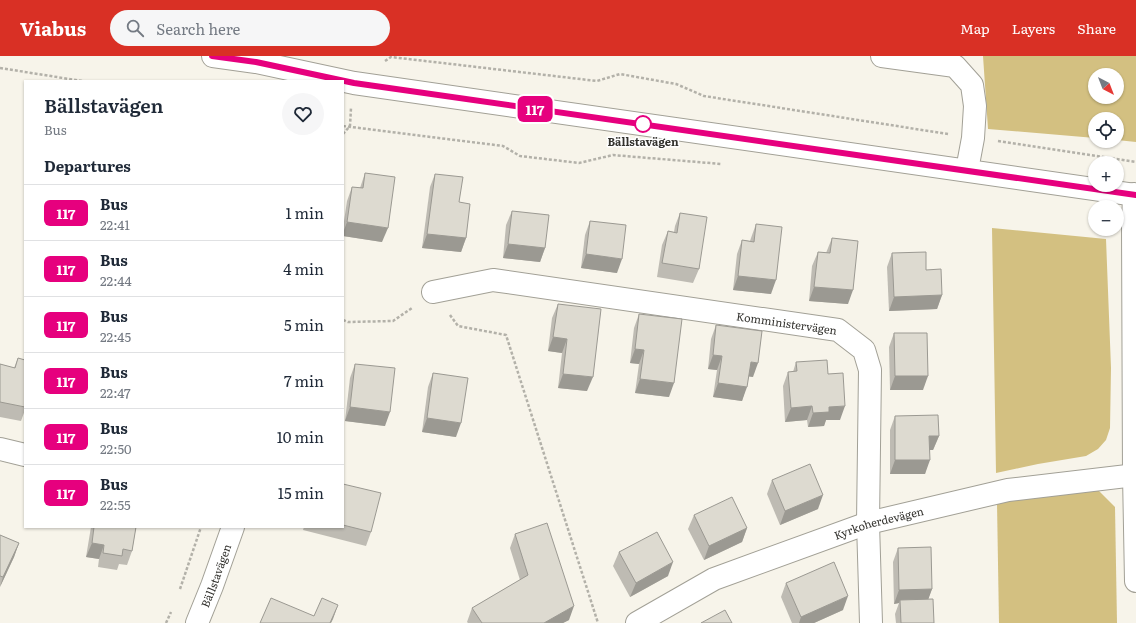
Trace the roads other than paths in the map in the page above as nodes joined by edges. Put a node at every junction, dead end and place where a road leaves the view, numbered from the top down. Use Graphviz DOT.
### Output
graph roads {
  1 [pos="213,56"];
  2 [pos="882,56"];
  3 [pos="309,70"];
  4 [pos="344,80"];
  5 [pos="344,80"];
  6 [pos="967,170"];
  7 [pos="1135,195"];
  8 [pos="433,292"];
  9 [pos="0,449"];
  10 [pos="24,455"];
  11 [pos="1135,475"];
  12 [pos="868,523"];
  13 [pos="233,528"];
  14 [pos="1136,581"];
  15 [pos="197,623"];
  16 [pos="637,623"];
  17 [pos="871,623"];
  1 -- 3 [label="street"];
  2 -- 6 [label="street"];
  3 -- 4 [label="street"];
  5 -- 6 [label="street"];
  6 -- 7 [label="street"];
  7 -- 11 [label="street"];
  8 -- 12 [label="street, Komministervägen"];
  9 -- 10 [label="street"];
  11 -- 12 [label="street, Kyrkoherdevägen"];
  11 -- 14 [label="street"];
  12 -- 16 [label="street, Kyrkoherdevägen"];
  12 -- 17 [label="street, Komministervägen"];
  13 -- 15 [label="street, Bällstavägen"];
}
